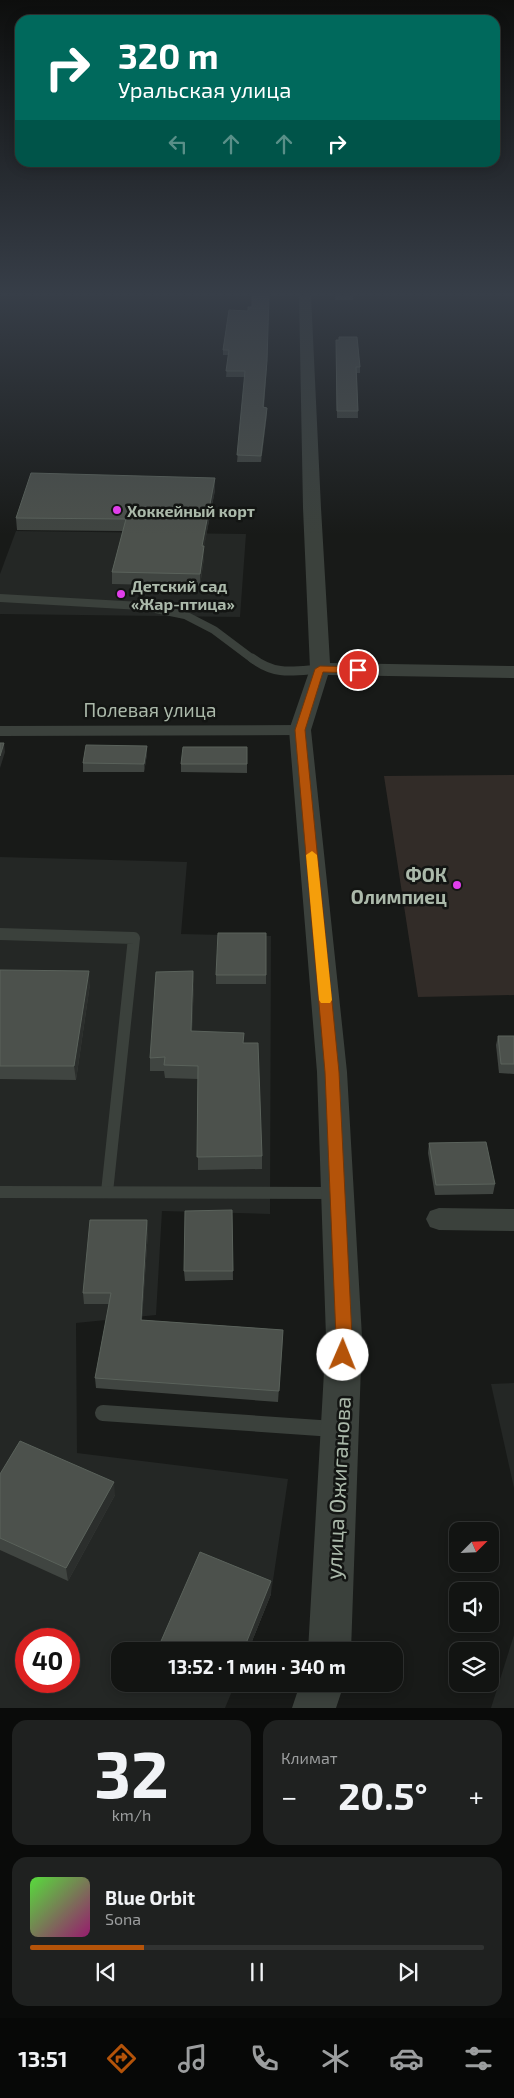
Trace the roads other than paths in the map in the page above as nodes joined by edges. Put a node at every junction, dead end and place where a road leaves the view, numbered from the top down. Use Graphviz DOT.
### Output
graph roads {
  1 [pos="308,375"];
  2 [pos="0,598"];
  3 [pos="320,669"];
  4 [pos="514,672"];
  5 [pos="300,730"];
  6 [pos="0,731"];
  7 [pos="0,934"];
  8 [pos="0,1192"];
  9 [pos="107,1192"];
  10 [pos="337,1193"];
  11 [pos="439,1219"];
  12 [pos="514,1220"];
  13 [pos="103,1412"];
  14 [pos="340,1430"];
  15 [pos="330,1642"];
  16 [pos="319,1692"];
  17 [pos="314,1708"];
  1 -- 3 [label="street"];
  2 -- 3 [label="lane"];
  3 -- 4 [label="street"];
  3 -- 5 [label="street, улица Ожиганова"];
  5 -- 6 [label="street, Полевая улица"];
  5 -- 10 [label="street, улица Ожиганова"];
  7 -- 9 [label="lane"];
  8 -- 9 [label="lane"];
  9 -- 10 [label="lane"];
  10 -- 14 [label="street, улица Ожиганова"];
  11 -- 12 [label="street"];
  13 -- 14 [label="lane"];
  14 -- 15 [label="street, улица Ожиганова"];
  16 -- 17 [label="street"];
}
